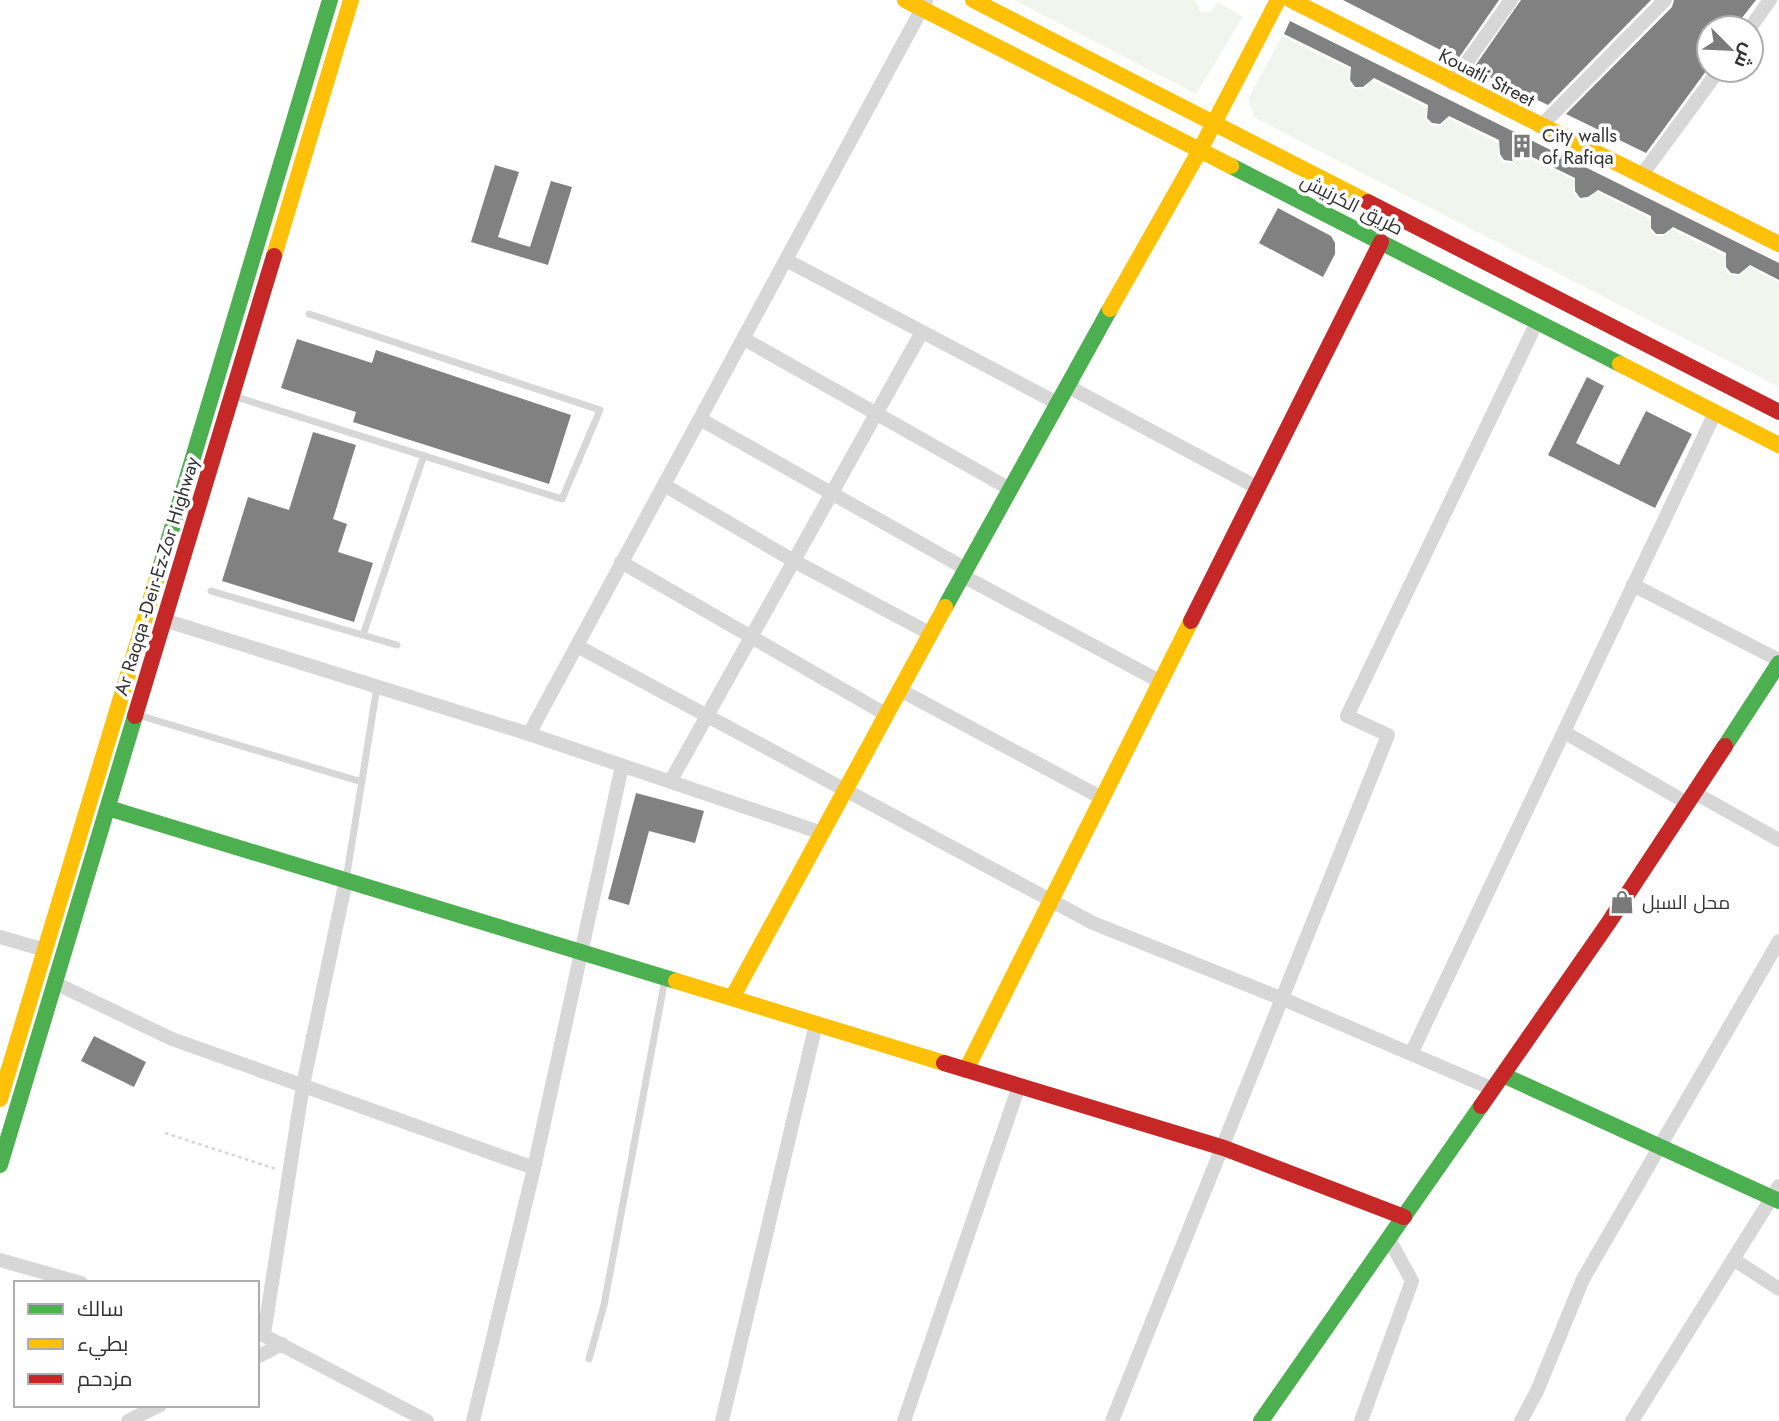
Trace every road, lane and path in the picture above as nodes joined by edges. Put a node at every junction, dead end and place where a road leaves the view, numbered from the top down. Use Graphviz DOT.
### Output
graph roads {
  1 [pos="330,0"];
  2 [pos="351,0"];
  3 [pos="905,0"];
  4 [pos="973,0"];
  5 [pos="1278,0"];
  6 [pos="1291,0"];
  7 [pos="1511,0"];
  8 [pos="1665,0"];
  9 [pos="925,4"];
  10 [pos="1452,83"];
  11 [pos="1709,84"];
  12 [pos="1214,123"];
  13 [pos="1540,127"];
  14 [pos="1200,150"];
  15 [pos="1640,176"];
  16 [pos="1381,242"];
  17 [pos="1779,244"];
  18 [pos="788,261"];
  19 [pos="309,314"];
  20 [pos="1537,322"];
  21 [pos="922,332"];
  22 [pos="744,339"];
  23 [pos="1067,386"];
  24 [pos="232,396"];
  25 [pos="1057,403"];
  26 [pos="1779,412"];
  27 [pos="1715,413"];
  28 [pos="877,414"];
  29 [pos="700,418"];
  30 [pos="1779,445"];
  31 [pos="424,455"];
  32 [pos="664,485"];
  33 [pos="1258,488"];
  34 [pos="1010,489"];
  35 [pos="833,492"];
  36 [pos="794,561"];
  37 [pos="621,562"];
  38 [pos="965,573"];
  39 [pos="1633,585"];
  40 [pos="211,591"];
  41 [pos="164,620"];
  42 [pos="931,634"];
  43 [pos="363,635"];
  44 [pos="752,635"];
  45 [pos="397,645"];
  46 [pos="577,646"];
  47 [pos="1779,662"];
  48 [pos="1161,682"];
  49 [pos="377,687"];
  50 [pos="900,691"];
  51 [pos="136,714"];
  52 [pos="887,715"];
  53 [pos="707,716"];
  54 [pos="1563,732"];
  55 [pos="529,734"];
  56 [pos="622,766"];
  57 [pos="362,782"];
  58 [pos="670,782"];
  59 [pos="846,790"];
  60 [pos="1102,798"];
  61 [pos="1691,798"];
  62 [pos="108,808"];
  63 [pos="822,833"];
  64 [pos="1779,840"];
  65 [pos="346,880"];
  66 [pos="1050,902"];
  67 [pos="0,937"];
  68 [pos="1779,941"];
  69 [pos="45,950"];
  70 [pos="581,952"];
  71 [pos="665,978"];
  72 [pos="55,983"];
  73 [pos="732,998"];
  74 [pos="1283,999"];
  75 [pos="816,1024"];
  76 [pos="1411,1054"];
  77 [pos="966,1070"];
  78 [pos="1503,1075"];
  79 [pos="303,1085"];
  80 [pos="1019,1086"];
  81 [pos="1493,1089"];
  82 [pos="0,1099"];
  83 [pos="164,1133"];
  84 [pos="1661,1145"];
  85 [pos="1224,1148"];
  86 [pos="0,1165"];
  87 [pos="534,1168"];
  88 [pos="289,1173"];
  89 [pos="1777,1195"];
  90 [pos="1405,1217"];
  91 [pos="1389,1239"];
  92 [pos="1733,1259"];
  93 [pos="0,1260"];
  94 [pos="74,1281"];
  95 [pos="1779,1289"];
  96 [pos="261,1333"];
  97 [pos="282,1344"];
  98 [pos="259,1356"];
  99 [pos="589,1359"];
  100 [pos="156,1407"];
  101 [pos="128,1421"];
  102 [pos="427,1421"];
  103 [pos="473,1421"];
  104 [pos="722,1421"];
  105 [pos="904,1421"];
  106 [pos="1112,1421"];
  107 [pos="1261,1421"];
  108 [pos="1361,1421"];
  109 [pos="1521,1421"];
  110 [pos="1632,1421"];
  1 -- 69 [label="main road, Ar Raqqa -Deir-Ez-Zor Highway"];
  2 -- 24 [label="main road, Ar Raqqa -Deir-Ez-Zor Highway"];
  3 -- 9 [label="main road, طريق الكرنيش"];
  4 -- 12 [label="main road, طريق الكرنيش"];
  5 -- 12 [label="main road"];
  6 -- 10 [label="main road, Kouatli Street"];
  7 -- 10 [label="street"];
  8 -- 13 [label="street"];
  9 -- 14 [label="main road, طريق الكرنيش"];
  9 -- 18 [label="street"];
  10 -- 13 [label="main road, Kouatli Street"];
  11 -- 15 [label="street"];
  12 -- 14 [label="main road"];
  12 -- 26 [label="main road, طريق الكرنيش"];
  13 -- 15 [label="main road, Kouatli Street"];
  14 -- 16 [label="main road, طريق الكرنيش"];
  14 -- 23 [label="main road"];
  15 -- 17 [label="main road, Kouatli Street"];
  16 -- 20 [label="main road, طريق الكرنيش"];
  16 -- 33 [label="main road"];
  18 -- 21 [label="street"];
  18 -- 22 [label="street"];
  19 -- 31 [label="lane"];
  20 -- 27 [label="main road, طريق الكرنيش"];
  20 -- 74 [label="street"];
  21 -- 25 [label="street"];
  21 -- 28 [label="street"];
  22 -- 28 [label="street"];
  22 -- 29 [label="street"];
  23 -- 25 [label="main road"];
  23 -- 33 [label="street"];
  24 -- 31 [label="lane"];
  24 -- 41 [label="main road, Ar Raqqa -Deir-Ez-Zor Highway"];
  25 -- 34 [label="main road"];
  27 -- 30 [label="main road, طريق الكرنيش"];
  27 -- 39 [label="street"];
  28 -- 34 [label="street"];
  28 -- 35 [label="street"];
  29 -- 32 [label="street"];
  29 -- 35 [label="street"];
  31 -- 43 [label="lane"];
  32 -- 36 [label="street"];
  32 -- 37 [label="street"];
  33 -- 48 [label="main road"];
  34 -- 38 [label="main road"];
  35 -- 36 [label="street"];
  35 -- 38 [label="street"];
  36 -- 42 [label="street"];
  36 -- 44 [label="street"];
  37 -- 44 [label="street"];
  37 -- 46 [label="street"];
  38 -- 42 [label="main road"];
  38 -- 48 [label="street"];
  39 -- 47 [label="street"];
  39 -- 54 [label="street"];
  40 -- 43 [label="lane"];
  41 -- 49 [label="street"];
  41 -- 51 [label="main road, Ar Raqqa -Deir-Ez-Zor Highway"];
  42 -- 50 [label="main road"];
  43 -- 45 [label="lane"];
  44 -- 52 [label="street"];
  44 -- 53 [label="street"];
  46 -- 53 [label="street"];
  46 -- 55 [label="street"];
  47 -- 61 [label="main road"];
  48 -- 60 [label="main road"];
  49 -- 55 [label="street"];
  49 -- 57 [label="lane"];
  50 -- 52 [label="main road"];
  50 -- 60 [label="street"];
  51 -- 57 [label="lane"];
  51 -- 62 [label="main road, Ar Raqqa -Deir-Ez-Zor Highway"];
  52 -- 59 [label="main road"];
  53 -- 58 [label="street"];
  53 -- 59 [label="street"];
  54 -- 61 [label="street"];
  54 -- 76 [label="street"];
  55 -- 56 [label="street"];
  56 -- 58 [label="street"];
  56 -- 70 [label="street"];
  57 -- 65 [label="lane"];
  58 -- 63 [label="street"];
  59 -- 63 [label="main road"];
  59 -- 66 [label="street"];
  60 -- 66 [label="main road"];
  61 -- 64 [label="street"];
  61 -- 78 [label="main road"];
  62 -- 65 [label="main road"];
  62 -- 72 [label="main road, Ar Raqqa -Deir-Ez-Zor Highway"];
  63 -- 73 [label="main road"];
  65 -- 70 [label="main road"];
  65 -- 79 [label="street"];
  66 -- 74 [label="street"];
  66 -- 77 [label="main road"];
  67 -- 69 [label="street"];
  68 -- 84 [label="street"];
  69 -- 82 [label="main road, Ar Raqqa -Deir-Ez-Zor Highway"];
  70 -- 71 [label="main road"];
  70 -- 87 [label="street"];
  71 -- 73 [label="main road"];
  71 -- 99 [label="lane"];
  72 -- 79 [label="street"];
  72 -- 86 [label="main road, Ar Raqqa -Deir-Ez-Zor Highway"];
  73 -- 75 [label="main road"];
  74 -- 76 [label="street"];
  74 -- 85 [label="street"];
  75 -- 77 [label="main road"];
  75 -- 104 [label="street"];
  76 -- 81 [label="street"];
  77 -- 80 [label="main road"];
  78 -- 81 [label="main road"];
  78 -- 84 [label="main road"];
  79 -- 87 [label="street"];
  79 -- 88 [label="street"];
  80 -- 85 [label="main road"];
  80 -- 105 [label="street"];
  81 -- 90 [label="main road"];
  83 -- 88 [label="path"];
  84 -- 89 [label="main road"];
  84 -- 109 [label="street"];
  85 -- 90 [label="main road"];
  85 -- 106 [label="street"];
  87 -- 103 [label="street"];
  88 -- 96 [label="street"];
  89 -- 92 [label="street"];
  90 -- 91 [label="main road"];
  91 -- 107 [label="main road"];
  91 -- 108 [label="street"];
  92 -- 95 [label="street"];
  92 -- 110 [label="street"];
  93 -- 94 [label="street"];
  96 -- 97 [label="street"];
  97 -- 98 [label="street"];
  97 -- 102 [label="street"];
  100 -- 101 [label="street"];
}
